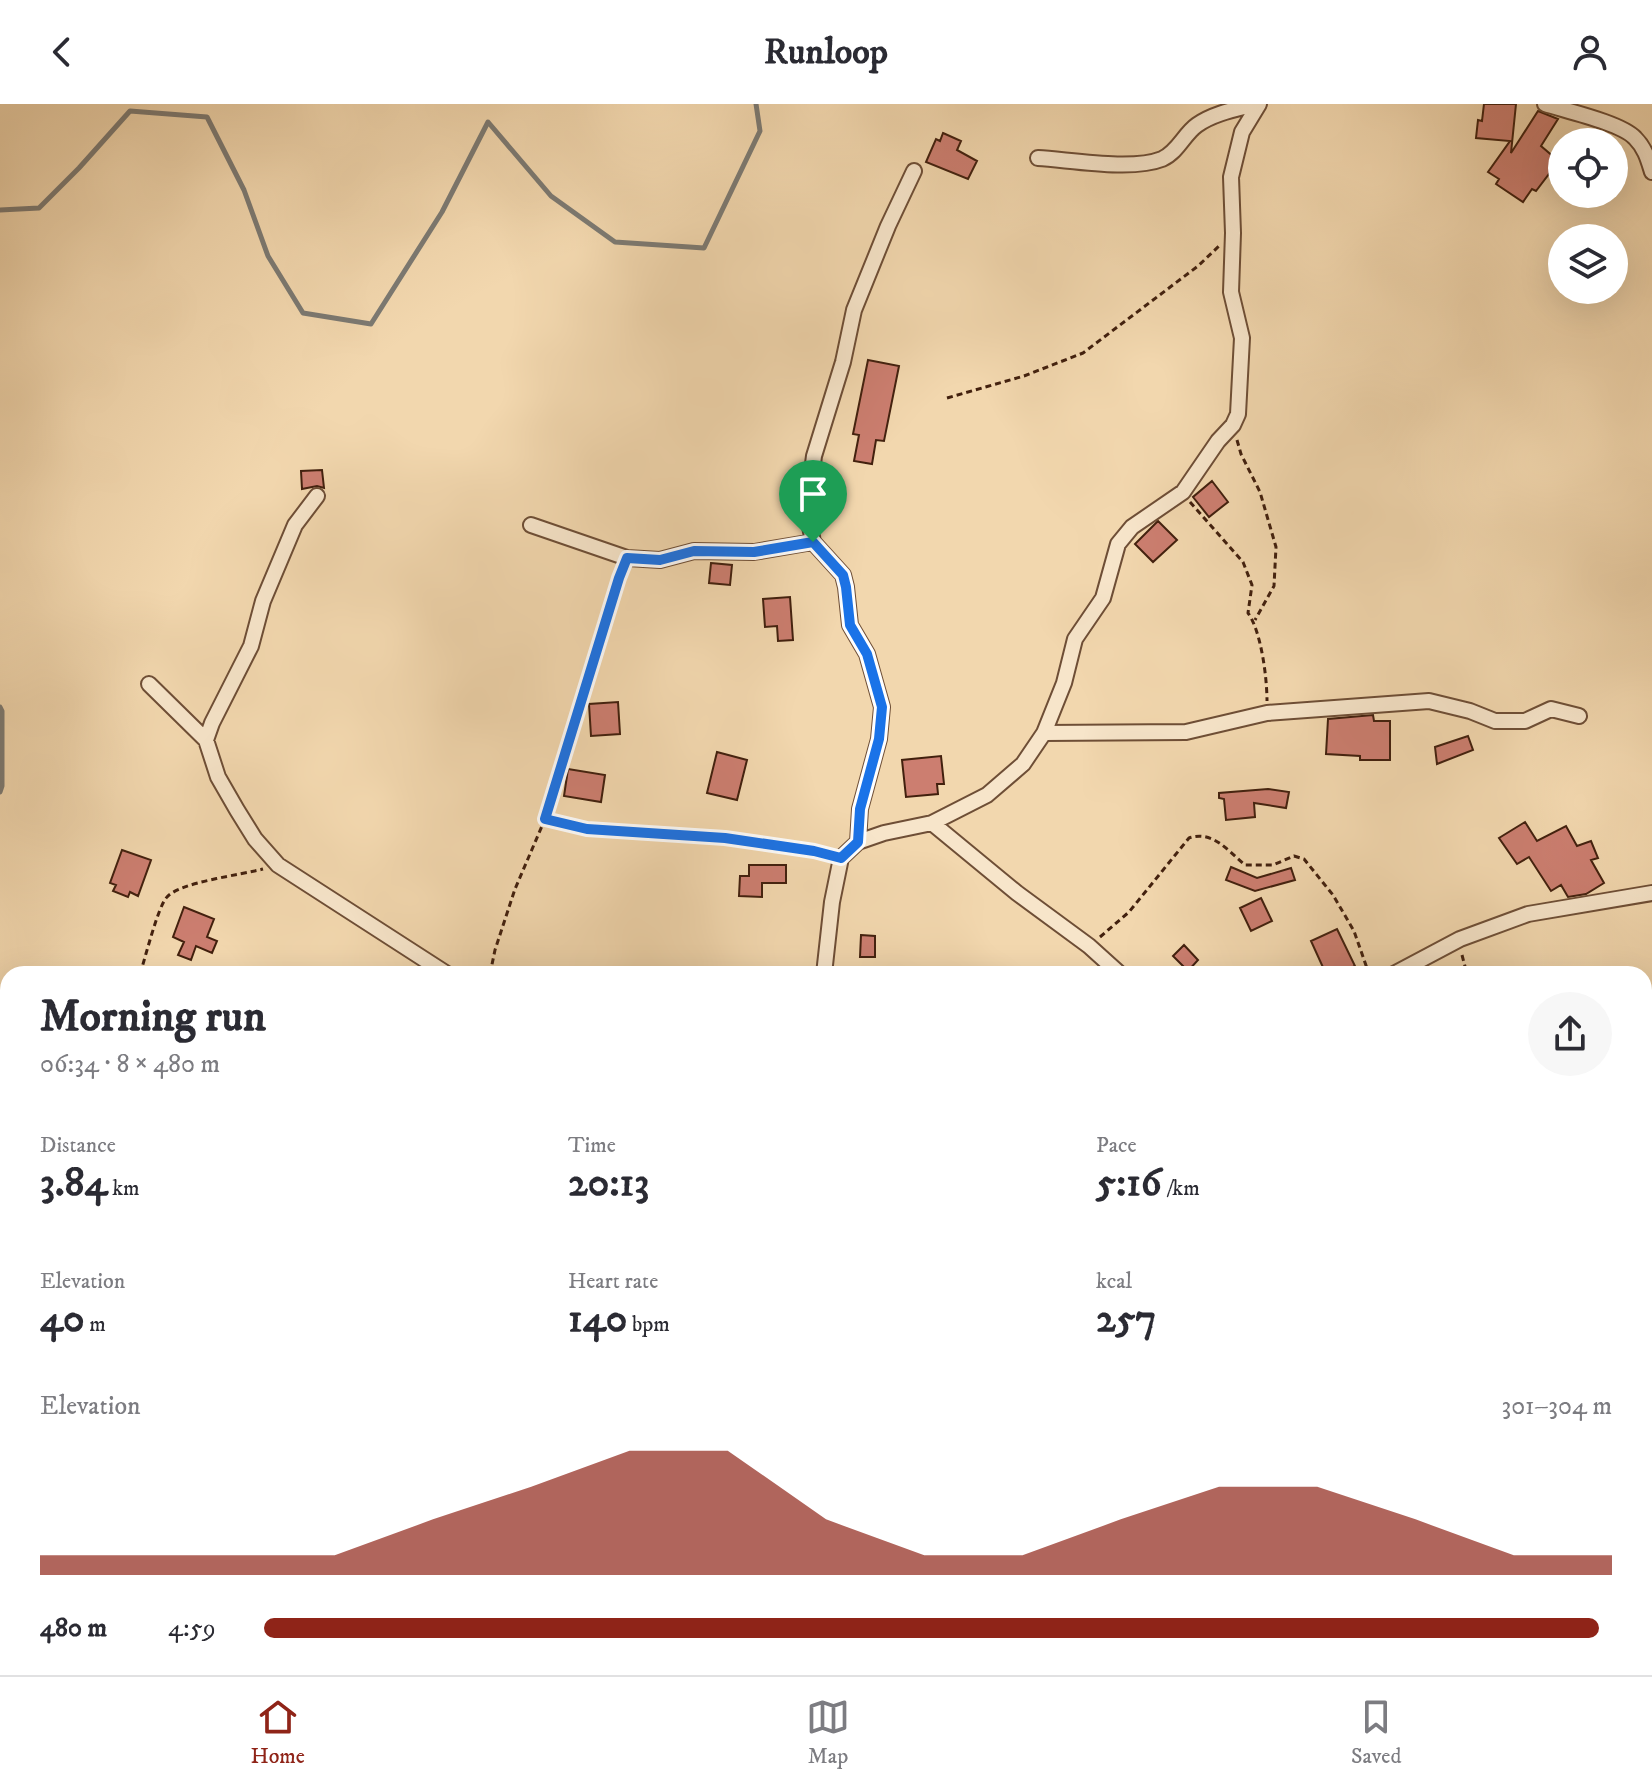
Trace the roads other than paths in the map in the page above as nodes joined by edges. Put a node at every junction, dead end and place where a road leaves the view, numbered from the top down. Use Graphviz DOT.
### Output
graph roads {
  1 [pos="1257,104"];
  2 [pos="1545,104"];
  3 [pos="1038,158"];
  4 [pos="914,171"];
  5 [pos="1652,172"];
  6 [pos="317,496"];
  7 [pos="531,525"];
  8 [pos="813,542"];
  9 [pos="149,684"];
  10 [pos="1579,716"];
  11 [pos="1044,733"];
  12 [pos="206,740"];
  13 [pos="932,823"];
  14 [pos="858,842"];
  15 [pos="1652,893"];
  16 [pos="435,966"];
  17 [pos="825,966"];
  18 [pos="1111,966"];
  19 [pos="1409,966"];
  1 -- 3 [label="street"];
  1 -- 11 [label="street"];
  2 -- 5 [label="street"];
  4 -- 8 [label="street"];
  6 -- 12 [label="street"];
  7 -- 8 [label="street"];
  8 -- 14 [label="street"];
  9 -- 12 [label="street"];
  10 -- 11 [label="street"];
  11 -- 13 [label="street"];
  12 -- 16 [label="street"];
  13 -- 14 [label="street"];
  13 -- 18 [label="street"];
  14 -- 17 [label="street"];
  15 -- 19 [label="street"];
}
